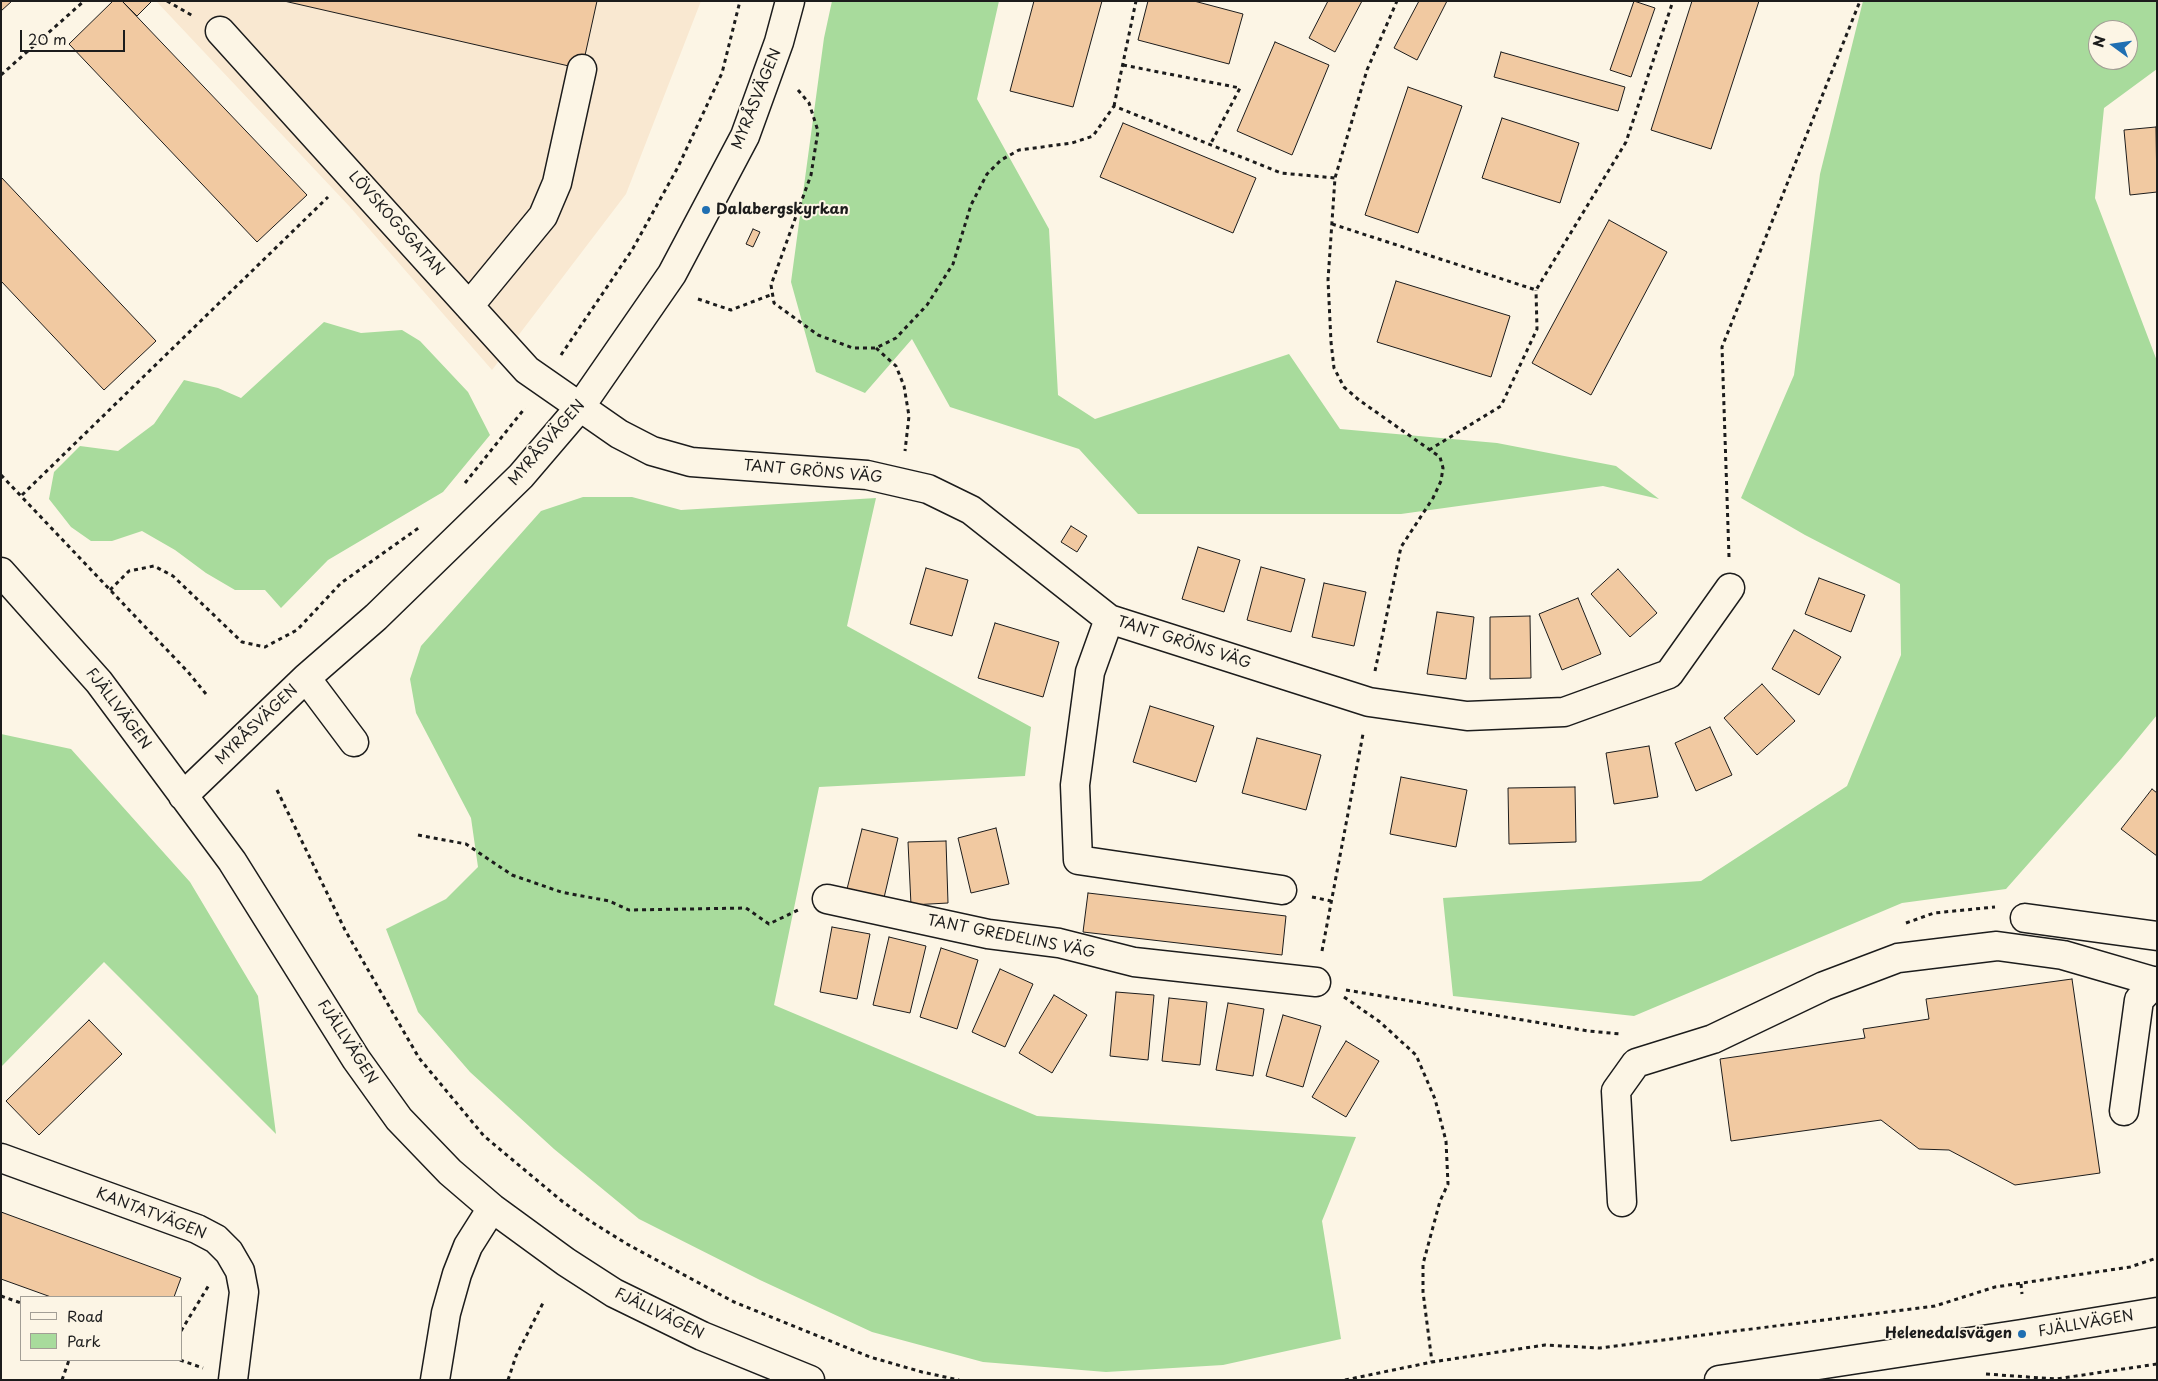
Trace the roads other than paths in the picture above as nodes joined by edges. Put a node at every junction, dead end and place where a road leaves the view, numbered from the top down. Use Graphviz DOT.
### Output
graph roads {
  1 [pos="790,1"];
  2 [pos="220,31"];
  3 [pos="582,69"];
  4 [pos="469,306"];
  5 [pos="580,407"];
  6 [pos="1,572"];
  7 [pos="1730,588"];
  8 [pos="1108,619"];
  9 [pos="306,678"];
  10 [pos="354,742"];
  11 [pos="183,796"];
  12 [pos="1282,890"];
  13 [pos="827,898"];
  14 [pos="2025,918"];
  15 [pos="2157,936"];
  16 [pos="1316,982"];
  17 [pos="2156,982"];
  18 [pos="2124,1111"];
  19 [pos="1,1158"];
  20 [pos="1622,1202"];
  21 [pos="492,1208"];
  22 [pos="2157,1312"];
  23 [pos="233,1380"];
  24 [pos="435,1380"];
  25 [pos="810,1380"];
  26 [pos="1719,1380"];
  1 -- 5 [label="street, MYRÅSVÄGEN"];
  2 -- 4 [label="street, LÖVSKOGSGATAN"];
  3 -- 4 [label="street"];
  4 -- 5 [label="street, LÖVSKOGSGATAN"];
  5 -- 8 [label="street, TANT GRÖNS VÄG"];
  5 -- 9 [label="street, MYRÅSVÄGEN"];
  6 -- 11 [label="street, FJÄLLVÄGEN"];
  7 -- 8 [label="street, TANT GRÖNS VÄG"];
  8 -- 12 [label="street"];
  9 -- 10 [label="street"];
  9 -- 11 [label="street, MYRÅSVÄGEN"];
  11 -- 21 [label="street, FJÄLLVÄGEN"];
  13 -- 16 [label="street, TANT GREDELINS VÄG"];
  14 -- 15 [label="street"];
  17 -- 18 [label="street"];
  17 -- 20 [label="street"];
  19 -- 23 [label="street, KANTATVÄGEN"];
  21 -- 24 [label="street"];
  21 -- 25 [label="street, FJÄLLVÄGEN"];
  22 -- 26 [label="street, FJÄLLVÄGEN"];
}
